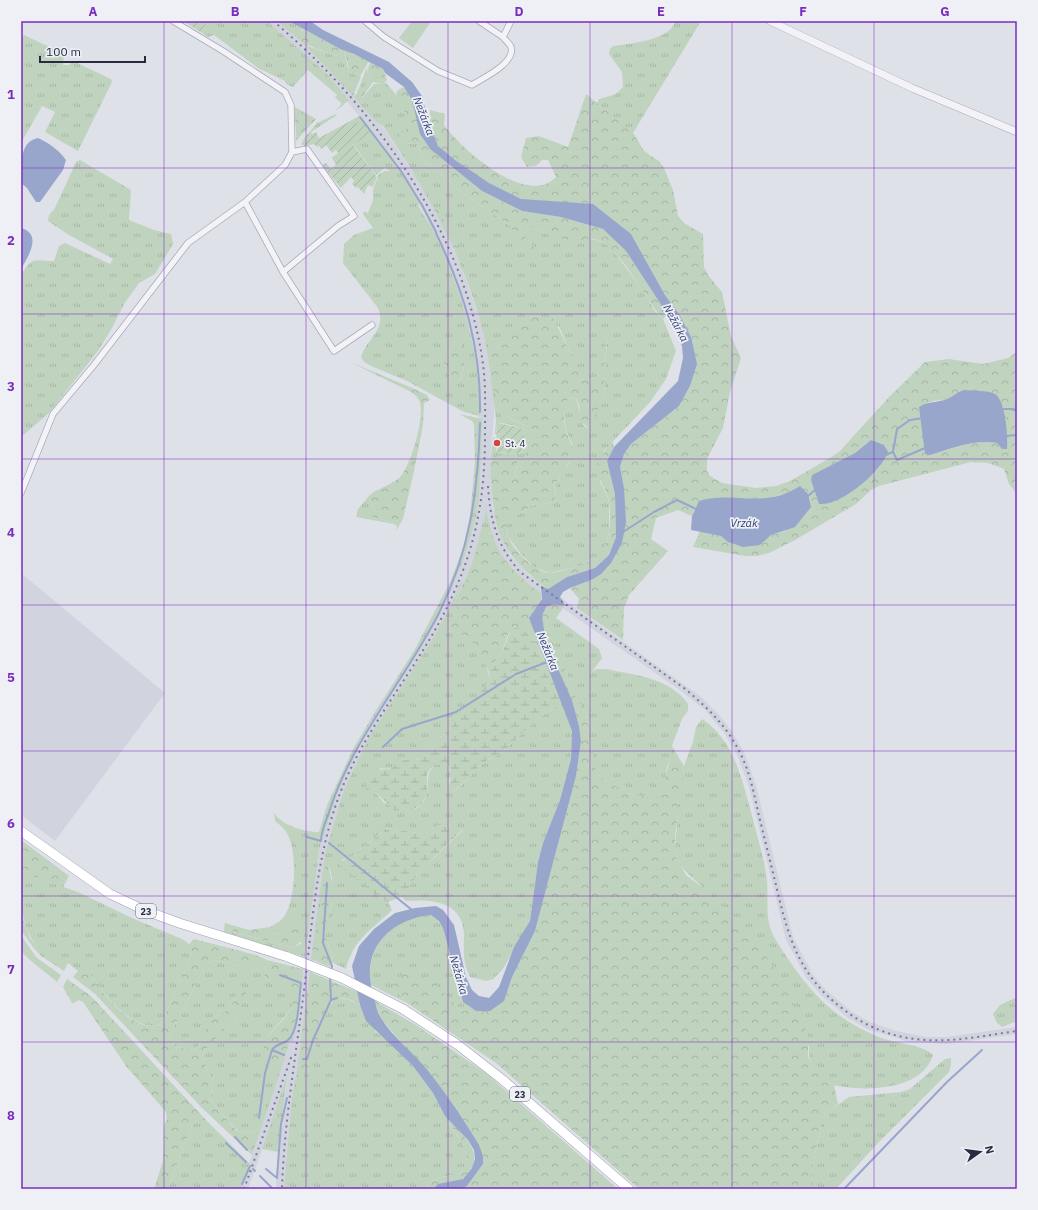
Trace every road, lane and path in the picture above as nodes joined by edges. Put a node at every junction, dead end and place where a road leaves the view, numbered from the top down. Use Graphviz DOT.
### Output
graph roads {
  1 [pos="173,21"];
  2 [pos="365,21"];
  3 [pos="480,21"];
  4 [pos="511,21"];
  5 [pos="770,21"];
  6 [pos="503,37"];
  7 [pos="1017,132"];
  8 [pos="292,152"];
  9 [pos="245,202"];
  10 [pos="283,272"];
  11 [pos="372,325"];
  12 [pos="21,493"];
  13 [pos="21,831"];
  14 [pos="629,1189"];
  1 -- 8 [label="street"];
  2 -- 6 [label="street"];
  3 -- 6 [label="street"];
  4 -- 6 [label="street"];
  5 -- 7 [label="street"];
  8 -- 9 [label="street"];
  8 -- 10 [label="street"];
  9 -- 10 [label="street"];
  9 -- 12 [label="street"];
  10 -- 11 [label="street"];
  13 -- 14 [label="main road, 23, bridge"];
}
